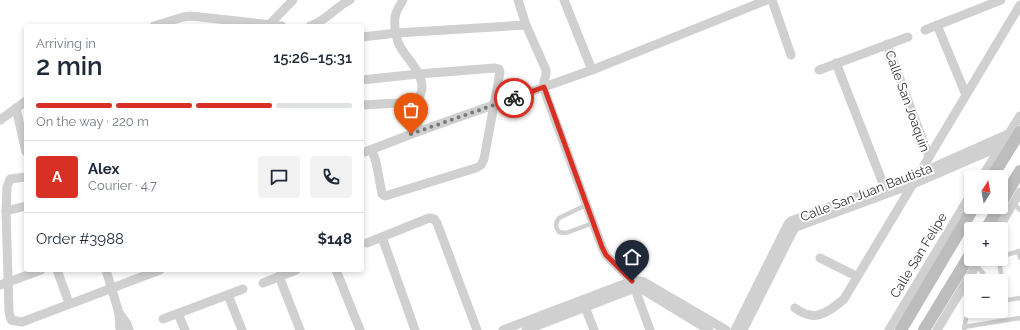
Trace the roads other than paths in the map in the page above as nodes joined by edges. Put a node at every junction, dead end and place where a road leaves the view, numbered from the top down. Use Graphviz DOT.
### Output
graph roads {
  1 [pos="293,0"];
  2 [pos="350,0"];
  3 [pos="402,0"];
  4 [pos="518,0"];
  5 [pos="564,0"];
  6 [pos="767,0"];
  7 [pos="772,0"];
  8 [pos="1001,0"];
  9 [pos="748,4"];
  10 [pos="1020,5"];
  11 [pos="173,23"];
  12 [pos="218,23"];
  13 [pos="244,24"];
  14 [pos="271,24"];
  15 [pos="316,24"];
  16 [pos="526,25"];
  17 [pos="938,25"];
  18 [pos="925,30"];
  19 [pos="397,33"];
  20 [pos="364,37"];
  21 [pos="908,37"];
  22 [pos="887,44"];
  23 [pos="791,55"];
  24 [pos="836,63"];
  25 [pos="592,70"];
  26 [pos="819,70"];
  27 [pos="418,74"];
  28 [pos="364,80"];
  29 [pos="544,87"];
  30 [pos="966,95"];
  31 [pos="24,102"];
  32 [pos="364,105"];
  33 [pos="495,105"];
  34 [pos="415,106"];
  35 [pos="16,108"];
  36 [pos="1020,116"];
  37 [pos="0,120"];
  38 [pos="417,132"];
  39 [pos="1015,132"];
  40 [pos="24,143"];
  41 [pos="1003,145"];
  42 [pos="372,150"];
  43 [pos="364,152"];
  44 [pos="929,157"];
  45 [pos="987,170"];
  46 [pos="996,170"];
  47 [pos="1020,171"];
  48 [pos="920,173"];
  49 [pos="24,177"];
  50 [pos="913,184"];
  51 [pos="884,186"];
  52 [pos="1020,192"];
  53 [pos="1008,201"];
  54 [pos="1008,202"];
  55 [pos="1008,204"];
  56 [pos="586,205"];
  57 [pos="24,206"];
  58 [pos="964,206"];
  59 [pos="1020,210"];
  60 [pos="6,211"];
  61 [pos="970,214"];
  62 [pos="593,222"];
  63 [pos="382,237"];
  64 [pos="367,243"];
  65 [pos="1019,251"];
  66 [pos="1008,253"];
  67 [pos="820,258"];
  68 [pos="1020,258"];
  69 [pos="964,264"];
  70 [pos="976,266"];
  71 [pos="36,272"];
  72 [pos="58,272"];
  73 [pos="107,272"];
  74 [pos="153,272"];
  75 [pos="290,272"];
  76 [pos="337,272"];
  77 [pos="279,276"];
  78 [pos="856,276"];
  79 [pos="263,283"];
  80 [pos="4,284"];
  81 [pos="633,284"];
  82 [pos="111,288"];
  83 [pos="243,289"];
  84 [pos="228,295"];
  85 [pos="1020,298"];
  86 [pos="1008,300"];
  87 [pos="69,303"];
  88 [pos="585,307"];
  89 [pos="795,308"];
  90 [pos="119,314"];
  91 [pos="178,314"];
  92 [pos="968,318"];
  93 [pos="1020,318"];
  94 [pos="163,319"];
  95 [pos="964,328"];
  96 [pos="532,329"];
  97 [pos="120,330"];
  98 [pos="129,330"];
  99 [pos="185,330"];
  100 [pos="242,330"];
  101 [pos="300,330"];
  102 [pos="360,330"];
  103 [pos="415,330"];
  104 [pos="477,330"];
  105 [pos="503,330"];
  106 [pos="594,330"];
  107 [pos="650,330"];
  108 [pos="709,330"];
  109 [pos="726,330"];
  110 [pos="735,330"];
  111 [pos="743,330"];
  112 [pos="889,330"];
  113 [pos="901,330"];
  114 [pos="924,330"];
  115 [pos="937,330"];
  1 -- 14 [label="street"];
  2 -- 15 [label="street"];
  3 -- 19 [label="street"];
  4 -- 16 [label="street"];
  5 -- 25 [label="street"];
  6 -- 9 [label="street"];
  7 -- 23 [label="street"];
  8 -- 17 [label="street"];
  9 -- 25 [label="street"];
  10 -- 30 [label="street"];
  11 -- 12 [label="street"];
  12 -- 13 [label="street"];
  16 -- 19 [label="street"];
  16 -- 29 [label="street"];
  17 -- 18 [label="street"];
  17 -- 30 [label="street"];
  19 -- 20 [label="street"];
  19 -- 27 [label="street"];
  21 -- 22 [label="street"];
  22 -- 24 [label="street"];
  22 -- 44 [label="street, Calle San Joaquín"];
  24 -- 26 [label="street"];
  24 -- 51 [label="street"];
  25 -- 29 [label="street"];
  27 -- 28 [label="street"];
  27 -- 33 [label="street"];
  27 -- 34 [label="street"];
  29 -- 33 [label="street"];
  29 -- 56 [label="street"];
  30 -- 44 [label="street"];
  31 -- 35 [label="street"];
  32 -- 34 [label="street"];
  33 -- 38 [label="street"];
  33 -- 42 [label="street"];
  34 -- 38 [label="street"];
  35 -- 37 [label="street"];
  35 -- 40 [label="street"];
  36 -- 39 [label="street"];
  38 -- 42 [label="street"];
  39 -- 41 [label="street"];
  39 -- 46 [label="main road"];
  39 -- 48 [label="street, Calle San Juan Bautista"];
  41 -- 45 [label="street"];
  41 -- 50 [label="street, Calle San Juan Bautista"];
  42 -- 43 [label="street"];
  44 -- 48 [label="street"];
  47 -- 53 [label="main road"];
  48 -- 50 [label="street"];
  48 -- 51 [label="street, Calle San Juan Bautista"];
  49 -- 60 [label="street"];
  50 -- 78 [label="street"];
  50 -- 111 [label="street, Calle San Juan Bautista"];
  51 -- 110 [label="street, Calle San Juan Bautista"];
  52 -- 54 [label="street"];
  55 -- 59 [label="lane"];
  56 -- 62 [label="street"];
  56 -- 62 [label="lane"];
  57 -- 60 [label="street"];
  58 -- 112 [label="street, Calle San Felipe"];
  60 -- 80 [label="street"];
  61 -- 113 [label="main road"];
  62 -- 81 [label="street"];
  63 -- 64 [label="street"];
  63 -- 103 [label="street"];
  63 -- 104 [label="street"];
  65 -- 66 [label="lane"];
  65 -- 68 [label="lane"];
  67 -- 78 [label="street"];
  69 -- 114 [label="main road"];
  70 -- 115 [label="street"];
  71 -- 80 [label="street"];
  72 -- 87 [label="street"];
  73 -- 82 [label="street"];
  74 -- 82 [label="street"];
  75 -- 77 [label="street"];
  76 -- 102 [label="street"];
  77 -- 79 [label="street"];
  77 -- 101 [label="street"];
  78 -- 89 [label="street"];
  80 -- 87 [label="street"];
  81 -- 88 [label="street"];
  81 -- 105 [label="street"];
  81 -- 107 [label="street"];
  81 -- 108 [label="street"];
  81 -- 109 [label="street"];
  82 -- 87 [label="street"];
  82 -- 90 [label="street"];
  83 -- 84 [label="street"];
  84 -- 91 [label="street"];
  84 -- 100 [label="street"];
  85 -- 86 [label="lane"];
  88 -- 96 [label="street"];
  88 -- 106 [label="street"];
  90 -- 97 [label="street"];
  90 -- 98 [label="street"];
  91 -- 94 [label="street"];
  91 -- 99 [label="street"];
  92 -- 95 [label="lane"];
  93 -- 95 [label="lane"];
}
